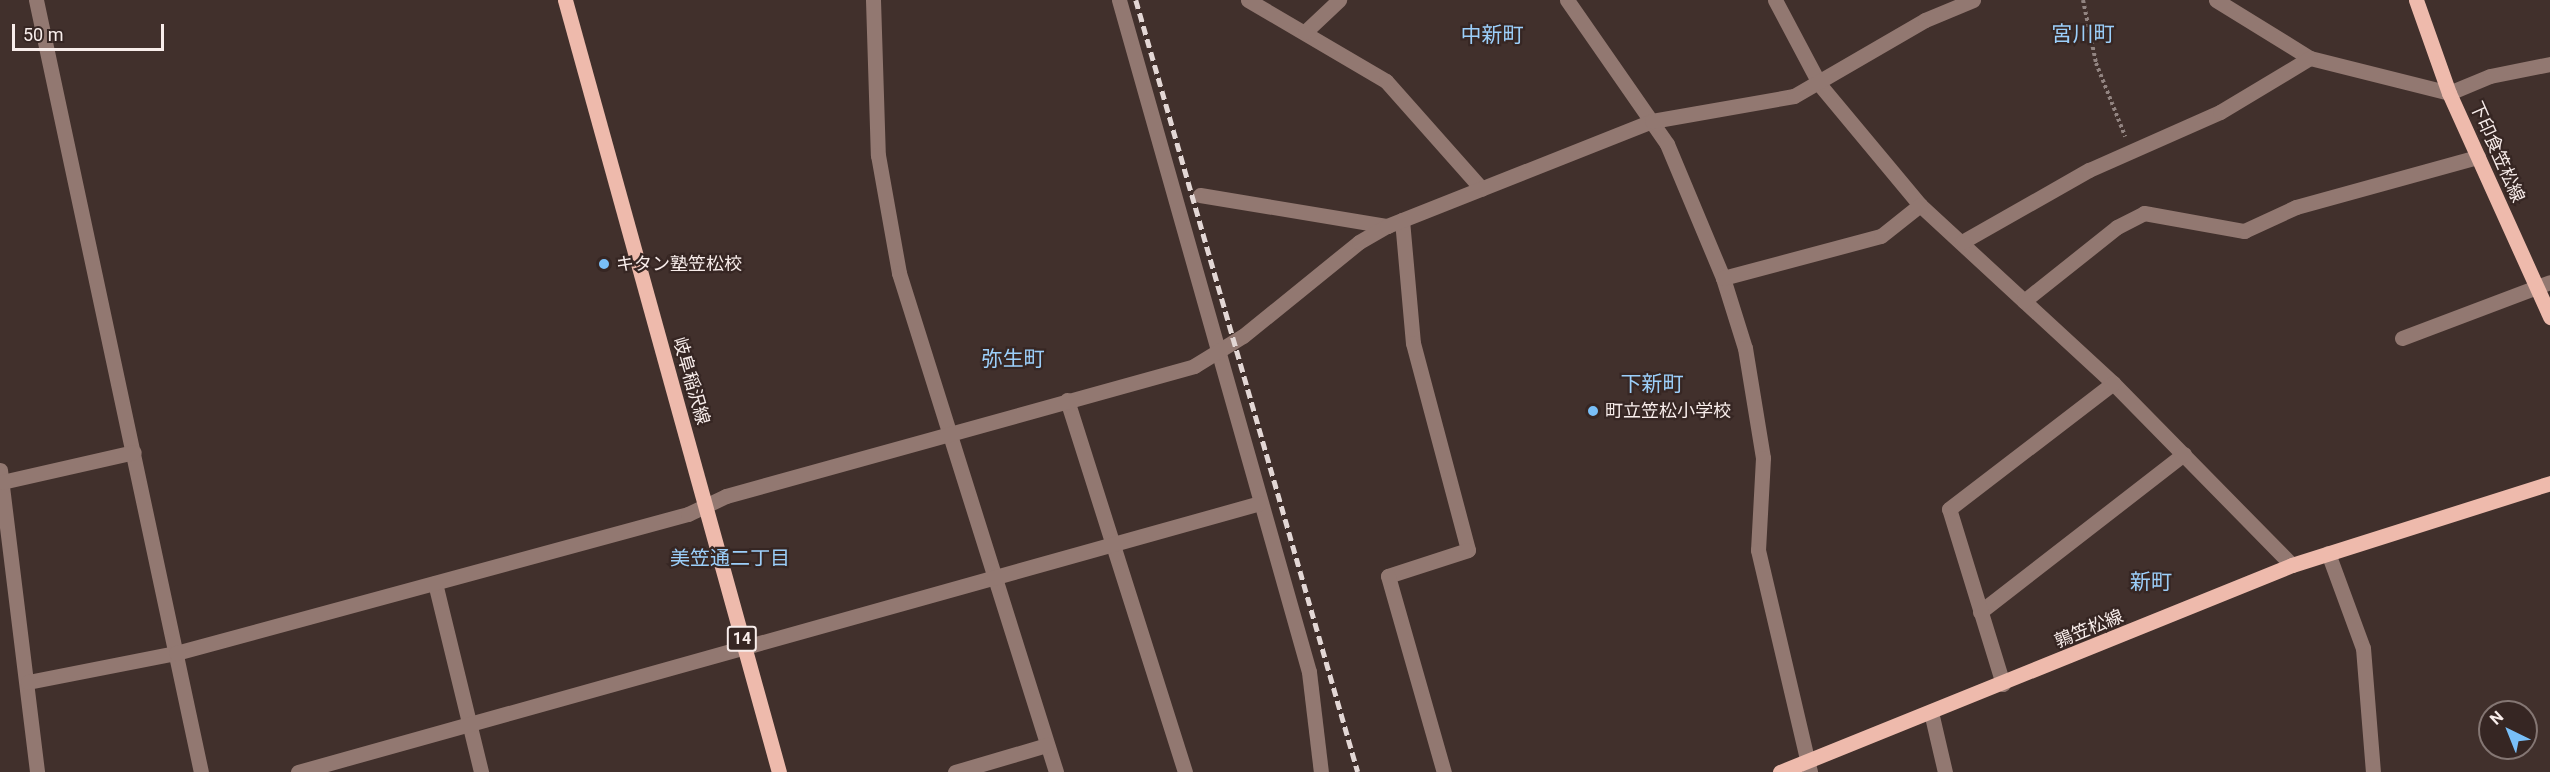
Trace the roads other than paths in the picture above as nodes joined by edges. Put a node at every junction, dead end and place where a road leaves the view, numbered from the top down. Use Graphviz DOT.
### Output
graph roads {
  1 [pos="36,0"];
  2 [pos="565,0"];
  3 [pos="873,0"];
  4 [pos="1119,0"];
  5 [pos="1248,0"];
  6 [pos="1339,0"];
  7 [pos="1567,0"];
  8 [pos="1775,0"];
  9 [pos="1973,0"];
  10 [pos="2216,0"];
  11 [pos="2416,0"];
  12 [pos="1305,32"];
  13 [pos="2310,58"];
  14 [pos="2550,64"];
  15 [pos="1820,85"];
  16 [pos="2449,93"];
  17 [pos="1652,121"];
  18 [pos="2478,157"];
  19 [pos="1482,189"];
  20 [pos="1200,195"];
  21 [pos="1920,206"];
  22 [pos="1402,220"];
  23 [pos="1387,226"];
  24 [pos="1962,242"];
  25 [pos="1723,278"];
  26 [pos="2543,284"];
  27 [pos="2024,301"];
  28 [pos="2550,317"];
  29 [pos="2402,338"];
  30 [pos="1217,354"];
  31 [pos="2113,383"];
  32 [pos="1067,400"];
  33 [pos="949,435"];
  34 [pos="134,452"];
  35 [pos="2184,454"];
  36 [pos="1,476"];
  37 [pos="2550,483"];
  38 [pos="1260,502"];
  39 [pos="706,506"];
  40 [pos="1113,547"];
  41 [pos="2328,553"];
  42 [pos="2292,565"];
  43 [pos="996,579"];
  44 [pos="435,583"];
  45 [pos="1980,612"];
  46 [pos="745,647"];
  47 [pos="176,653"];
  48 [pos="28,682"];
  49 [pos="2003,684"];
  50 [pos="1931,712"];
  51 [pos="470,725"];
  52 [pos="1047,745"];
  53 [pos="1809,767"];
  54 [pos="37,772"];
  55 [pos="201,772"];
  56 [pos="298,772"];
  57 [pos="481,772"];
  58 [pos="779,772"];
  59 [pos="955,772"];
  60 [pos="1056,772"];
  61 [pos="1185,772"];
  62 [pos="1321,772"];
  63 [pos="1444,772"];
  64 [pos="1780,772"];
  65 [pos="1945,772"];
  66 [pos="2373,772"];
  1 -- 34 [label="street"];
  2 -- 39 [label="main road, 岐阜稲沢線 / 14"];
  3 -- 33 [label="street"];
  4 -- 30 [label="street"];
  5 -- 12 [label="street"];
  6 -- 12 [label="street"];
  7 -- 17 [label="street"];
  8 -- 15 [label="street"];
  9 -- 15 [label="street"];
  10 -- 13 [label="street"];
  11 -- 16 [label="main road, 下印食笠松線"];
  12 -- 19 [label="street"];
  13 -- 16 [label="street"];
  13 -- 24 [label="street"];
  14 -- 16 [label="street"];
  15 -- 17 [label="street"];
  15 -- 21 [label="street"];
  16 -- 18 [label="main road, 下印食笠松線"];
  17 -- 19 [label="street"];
  17 -- 25 [label="street"];
  18 -- 26 [label="main road, 下印食笠松線"];
  18 -- 27 [label="street"];
  19 -- 22 [label="street"];
  20 -- 23 [label="street"];
  21 -- 24 [label="street"];
  21 -- 25 [label="street"];
  22 -- 23 [label="street"];
  22 -- 63 [label="street"];
  23 -- 30 [label="street"];
  24 -- 27 [label="street"];
  25 -- 53 [label="street"];
  26 -- 28 [label="main road, 下印食笠松線"];
  26 -- 29 [label="street"];
  27 -- 31 [label="street"];
  30 -- 32 [label="street"];
  30 -- 38 [label="street"];
  31 -- 35 [label="street"];
  31 -- 45 [label="street"];
  32 -- 33 [label="street"];
  32 -- 40 [label="street"];
  33 -- 39 [label="street"];
  33 -- 43 [label="street"];
  34 -- 36 [label="street"];
  34 -- 47 [label="street"];
  35 -- 42 [label="street"];
  35 -- 45 [label="street"];
  36 -- 48 [label="street"];
  37 -- 41 [label="main road, 鶉笠松線"];
  38 -- 40 [label="street"];
  38 -- 62 [label="street"];
  39 -- 44 [label="street"];
  39 -- 46 [label="main road, 岐阜稲沢線 / 14"];
  40 -- 43 [label="street"];
  40 -- 61 [label="street"];
  41 -- 42 [label="main road, 鶉笠松線"];
  41 -- 66 [label="street"];
  42 -- 49 [label="main road, 鶉笠松線"];
  43 -- 46 [label="street"];
  43 -- 52 [label="street"];
  44 -- 47 [label="street"];
  44 -- 51 [label="street"];
  45 -- 49 [label="street"];
  46 -- 51 [label="street"];
  46 -- 58 [label="main road, 岐阜稲沢線 / 14"];
  47 -- 48 [label="street"];
  47 -- 55 [label="street"];
  48 -- 54 [label="street"];
  49 -- 50 [label="main road, 鶉笠松線"];
  50 -- 53 [label="main road, 鶉笠松線"];
  50 -- 65 [label="street"];
  51 -- 56 [label="street"];
  51 -- 57 [label="street"];
  52 -- 59 [label="street"];
  52 -- 60 [label="street"];
  53 -- 64 [label="main road, 鶉笠松線"];
}
